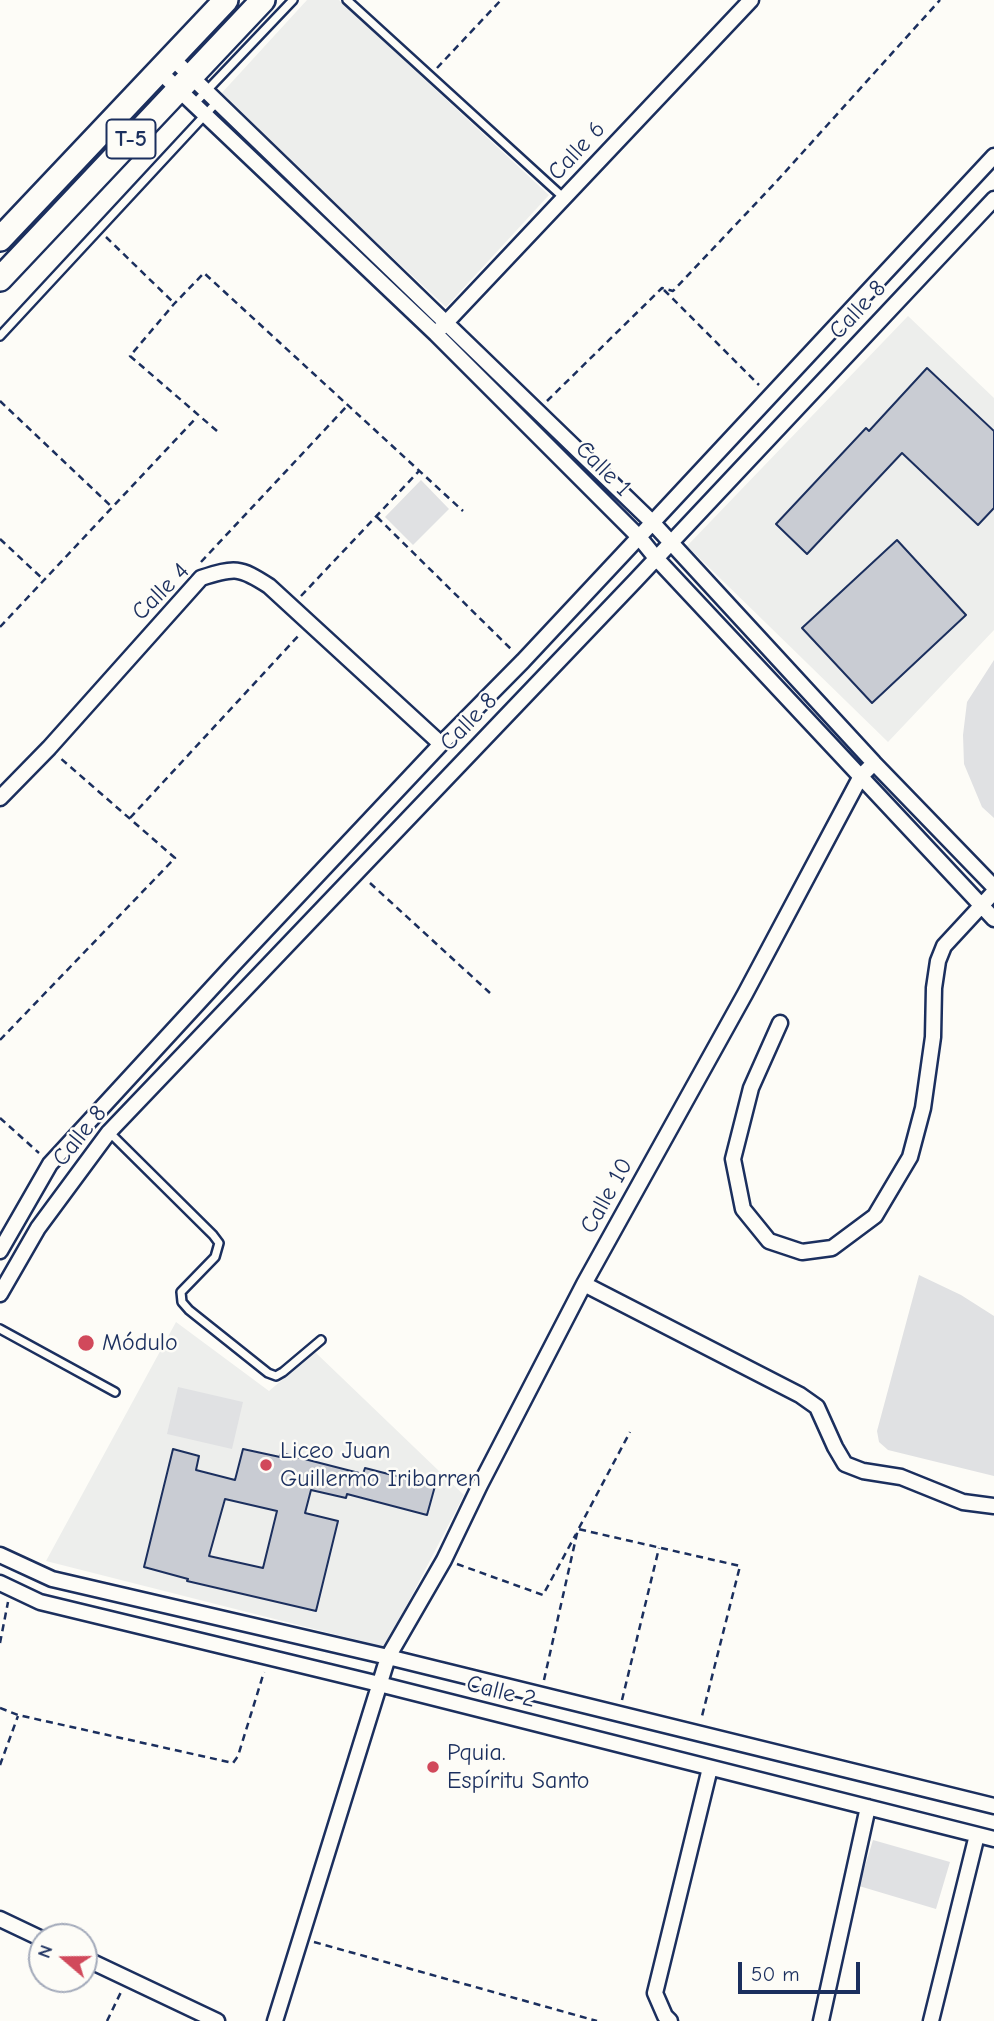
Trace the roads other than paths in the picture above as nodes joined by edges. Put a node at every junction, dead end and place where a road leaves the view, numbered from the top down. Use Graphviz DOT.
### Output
graph roads {
  1 [pos="226,0"];
  2 [pos="263,0"];
  3 [pos="293,0"];
  4 [pos="347,0"];
  5 [pos="751,0"];
  6 [pos="166,64"];
  7 [pos="192,90"];
  8 [pos="217,102"];
  9 [pos="205,116"];
  10 [pos="994,156"];
  11 [pos="564,198"];
  12 [pos="994,199"];
  13 [pos="0,239"];
  14 [pos="0,279"];
  15 [pos="446,322"];
  16 [pos="436,334"];
  17 [pos="0,336"];
  18 [pos="652,522"];
  19 [pos="639,537"];
  20 [pos="671,543"];
  21 [pos="656,558"];
  22 [pos="441,744"];
  23 [pos="874,762"];
  24 [pos="861,776"];
  25 [pos="0,798"];
  26 [pos="994,890"];
  27 [pos="981,904"];
  28 [pos="994,919"];
  29 [pos="780,1023"];
  30 [pos="109,1132"];
  31 [pos="0,1251"];
  32 [pos="584,1284"];
  33 [pos="0,1294"];
  34 [pos="0,1329"];
  35 [pos="320,1340"];
  36 [pos="115,1391"];
  37 [pos="994,1506"];
  38 [pos="0,1555"];
  39 [pos="5,1586"];
  40 [pos="388,1657"];
  41 [pos="379,1685"];
  42 [pos="710,1768"];
  43 [pos="994,1806"];
  44 [pos="868,1807"];
  45 [pos="977,1835"];
  46 [pos="994,1839"];
  47 [pos="0,1919"];
  48 [pos="28,1932"];
  49 [pos="98,1965"];
  50 [pos="217,2021"];
  51 [pos="275,2021"];
  52 [pos="670,2021"];
  53 [pos="821,2021"];
  54 [pos="931,2021"];
  1 -- 6 [label="main road, T-5"];
  2 -- 7 [label="main road, T-5"];
  3 -- 7 [label="lane"];
  4 -- 11 [label="lane"];
  5 -- 11 [label="street, Calle 6"];
  6 -- 7 [label="street, Calle 1"];
  6 -- 13 [label="main road, T-5"];
  7 -- 8 [label="street, Calle 1"];
  7 -- 9 [label="street, Calle 1"];
  7 -- 14 [label="main road, T-5"];
  8 -- 9 [label="lane"];
  8 -- 15 [label="street, Calle 1"];
  9 -- 16 [label="street, Calle 1"];
  9 -- 17 [label="lane"];
  10 -- 18 [label="street, Calle 8"];
  11 -- 15 [label="street, Calle 6"];
  12 -- 20 [label="street, Calle 8"];
  15 -- 16 [label="street, Calle 6"];
  15 -- 18 [label="street, Calle 1"];
  16 -- 19 [label="street, Calle 1"];
  18 -- 19 [label="street, Calle 8"];
  18 -- 20 [label="street, Calle 1"];
  19 -- 21 [label="street, Calle 1"];
  19 -- 22 [label="street, Calle 8"];
  20 -- 21 [label="street, Calle 8"];
  20 -- 23 [label="street, Calle 1"];
  21 -- 24 [label="street, Calle 1"];
  21 -- 30 [label="street, Calle 8"];
  22 -- 25 [label="street, Calle 4"];
  22 -- 31 [label="street, Calle 8"];
  23 -- 24 [label="street, Calle 10"];
  23 -- 26 [label="street, Calle 1"];
  24 -- 27 [label="street, Calle 1"];
  24 -- 32 [label="street, Calle 10"];
  26 -- 27 [label="street"];
  27 -- 28 [label="street, Calle 1"];
  27 -- 29 [label="street"];
  30 -- 33 [label="street, Calle 8"];
  30 -- 35 [label="lane"];
  32 -- 37 [label="street"];
  32 -- 40 [label="street, Calle 10"];
  34 -- 36 [label="lane"];
  38 -- 40 [label="street, Calle 2"];
  39 -- 41 [label="street, Calle 2"];
  40 -- 41 [label="street, Calle 10"];
  40 -- 43 [label="street, Calle 2"];
  41 -- 42 [label="street, Calle 2"];
  41 -- 51 [label="street, Calle 10"];
  42 -- 44 [label="street, Calle 2"];
  42 -- 52 [label="street"];
  44 -- 45 [label="street, Calle 2"];
  44 -- 53 [label="street"];
  45 -- 46 [label="street, Calle 2"];
  45 -- 54 [label="street"];
  47 -- 48 [label="street"];
  49 -- 50 [label="street"];
}
